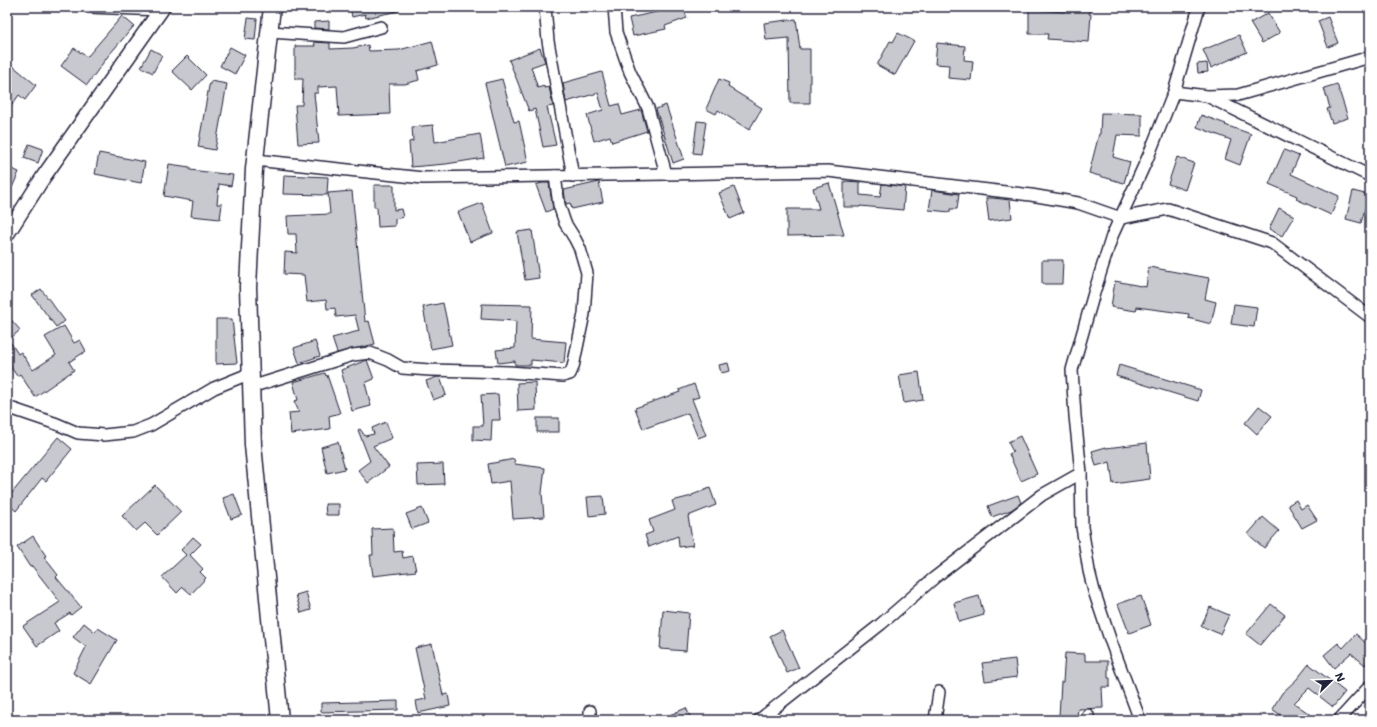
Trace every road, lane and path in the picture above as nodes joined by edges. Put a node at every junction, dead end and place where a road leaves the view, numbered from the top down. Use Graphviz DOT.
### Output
graph roads {
  1 [pos="89,7"];
  2 [pos="272,7"];
  3 [pos="545,7"];
  4 [pos="614,7"];
  5 [pos="1200,7"];
  6 [pos="162,9"];
  7 [pos="381,27"];
  8 [pos="270,32"];
  9 [pos="1370,57"];
  10 [pos="1174,92"];
  11 [pos="1207,96"];
  12 [pos="255,160"];
  13 [pos="666,174"];
  14 [pos="555,176"];
  15 [pos="573,176"];
  16 [pos="1370,176"];
  17 [pos="1121,218"];
  18 [pos="7,234"];
  19 [pos="1370,317"];
  20 [pos="251,380"];
  21 [pos="7,407"];
  22 [pos="1081,473"];
  23 [pos="1370,686"];
  24 [pos="939,692"];
  25 [pos="280,720"];
  26 [pos="758,720"];
  27 [pos="935,720"];
  28 [pos="1140,720"];
  29 [pos="1338,720"];
  1 -- 6 [label="street"];
  2 -- 8 [label="main road"];
  3 -- 15 [label="street"];
  4 -- 13 [label="street"];
  5 -- 10 [label="street"];
  6 -- 18 [label="street"];
  7 -- 8 [label="street"];
  8 -- 12 [label="main road"];
  9 -- 11 [label="street"];
  10 -- 11 [label="street"];
  10 -- 17 [label="street"];
  11 -- 16 [label="street"];
  12 -- 14 [label="street"];
  12 -- 20 [label="main road"];
  13 -- 15 [label="street"];
  13 -- 17 [label="street"];
  14 -- 15 [label="street"];
  14 -- 20 [label="street"];
  17 -- 19 [label="street"];
  17 -- 22 [label="street"];
  20 -- 21 [label="street"];
  20 -- 25 [label="main road"];
  22 -- 26 [label="street"];
  22 -- 28 [label="street"];
  23 -- 29 [label="street"];
  24 -- 27 [label="street"];
}
